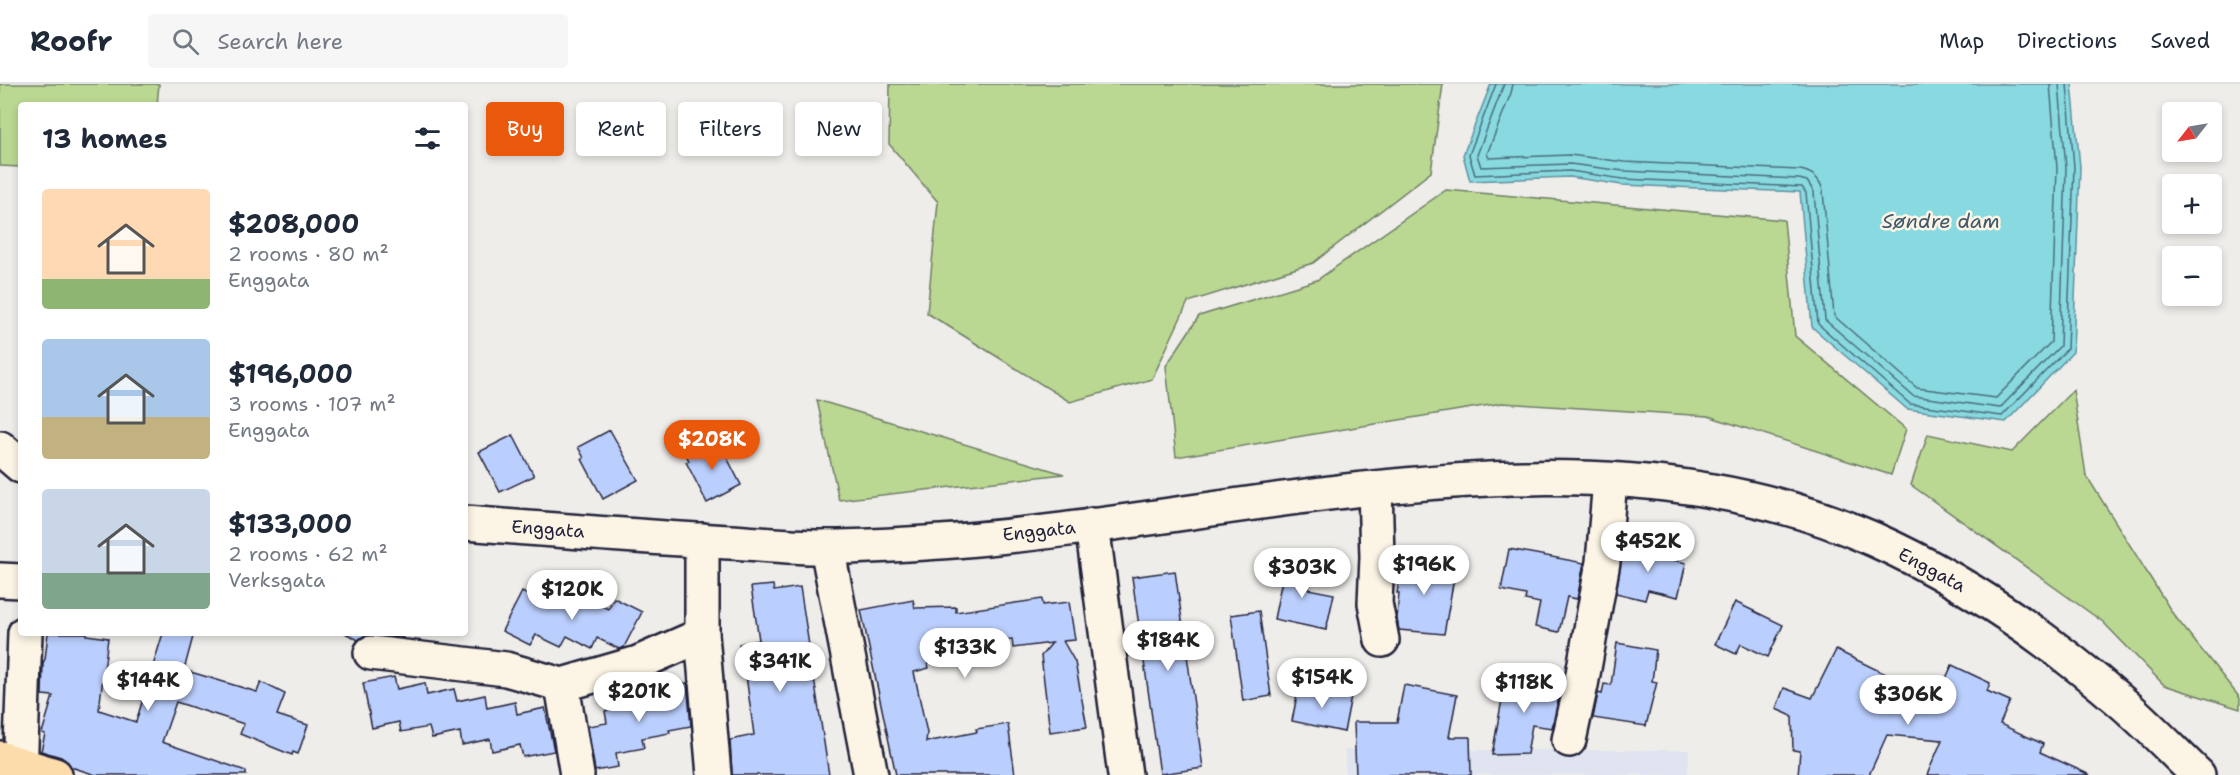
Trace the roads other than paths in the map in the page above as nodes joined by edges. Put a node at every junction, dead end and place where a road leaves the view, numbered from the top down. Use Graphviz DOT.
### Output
graph roads {
  1 [pos="0,448"];
  2 [pos="18,463"];
  3 [pos="1610,480"];
  4 [pos="1375,488"];
  5 [pos="468,523"];
  6 [pos="1092,525"];
  7 [pos="702,540"];
  8 [pos="827,547"];
  9 [pos="0,580"];
  10 [pos="18,580"];
  11 [pos="702,635"];
  12 [pos="26,636"];
  13 [pos="1382,640"];
  14 [pos="372,653"];
  15 [pos="562,685"];
  16 [pos="1569,740"];
  17 [pos="13,766"];
  18 [pos="55,775"];
  19 [pos="577,775"];
  20 [pos="714,775"];
  21 [pos="871,775"];
  22 [pos="1125,775"];
  23 [pos="2198,775"];
  1 -- 2 [label="street"];
  3 -- 4 [label="street, Enggata"];
  3 -- 16 [label="street"];
  3 -- 23 [label="street, Enggata"];
  4 -- 6 [label="street, Enggata"];
  4 -- 13 [label="street"];
  5 -- 7 [label="street, Enggata"];
  6 -- 8 [label="street, Enggata"];
  6 -- 22 [label="street"];
  7 -- 8 [label="street, Enggata"];
  7 -- 11 [label="street"];
  8 -- 21 [label="street"];
  9 -- 10 [label="street"];
  11 -- 15 [label="street"];
  11 -- 20 [label="street"];
  12 -- 17 [label="street"];
  14 -- 15 [label="street"];
  15 -- 19 [label="street"];
  17 -- 18 [label="main road"];
}
